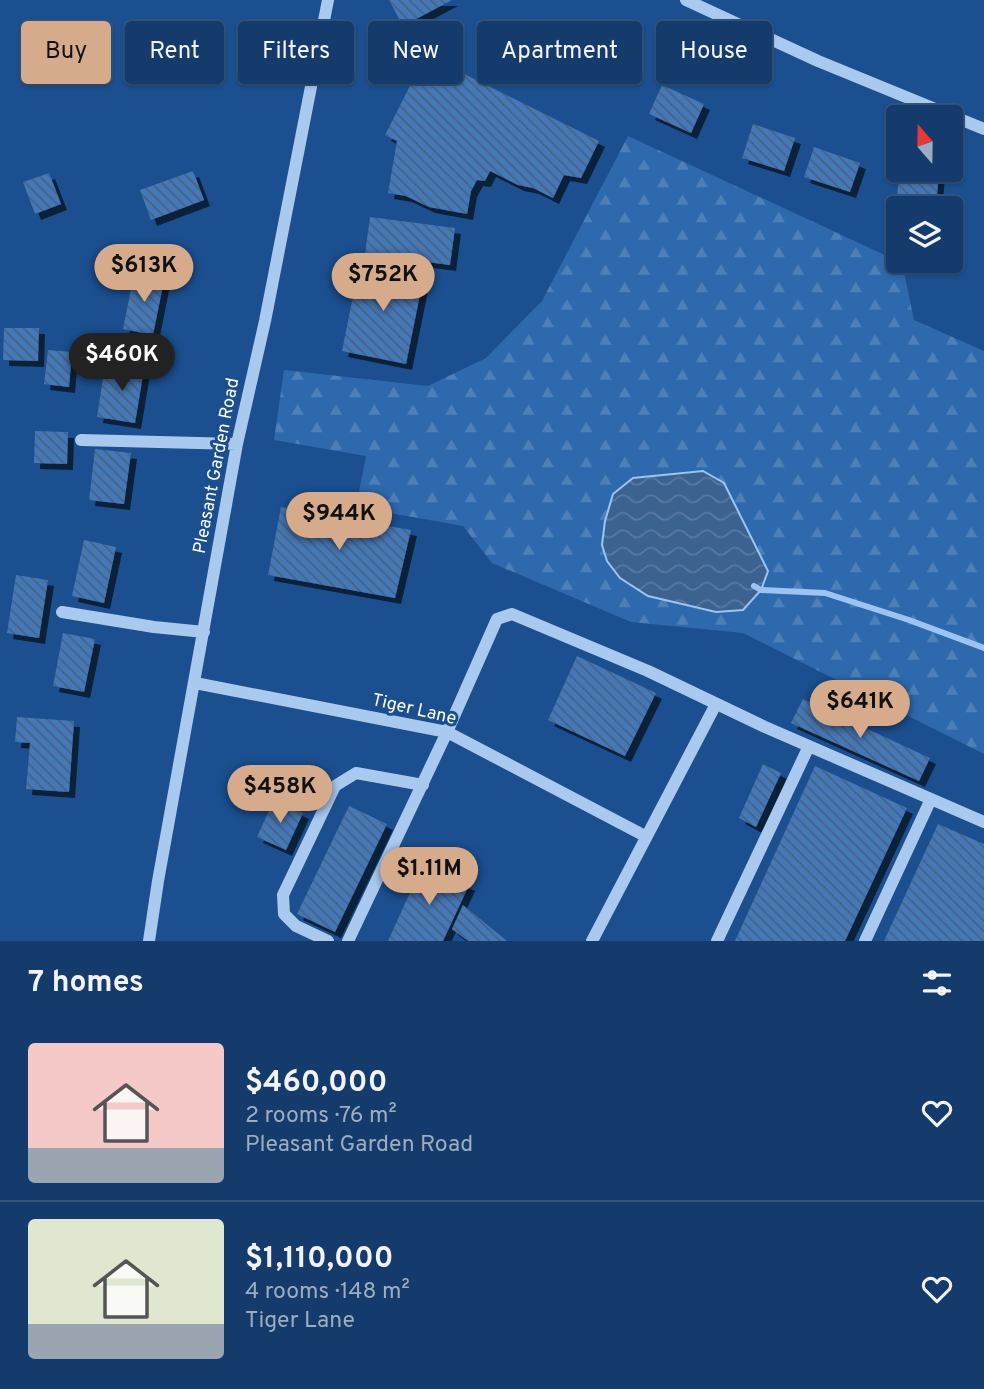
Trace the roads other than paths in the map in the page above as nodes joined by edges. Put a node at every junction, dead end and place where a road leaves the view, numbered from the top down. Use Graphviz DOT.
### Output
graph roads {
  1 [pos="328,0"];
  2 [pos="686,0"];
  3 [pos="984,129"];
  4 [pos="80,440"];
  5 [pos="237,444"];
  6 [pos="62,612"];
  7 [pos="204,632"];
  8 [pos="195,683"];
  9 [pos="716,704"];
  10 [pos="447,732"];
  11 [pos="809,746"];
  12 [pos="423,785"];
  13 [pos="931,799"];
  14 [pos="984,822"];
  15 [pos="645,836"];
  16 [pos="149,941"];
  17 [pos="328,941"];
  18 [pos="348,941"];
  19 [pos="592,941"];
  20 [pos="717,941"];
  21 [pos="865,941"];
  1 -- 5 [label="street, Pleasant Garden Road"];
  2 -- 3 [label="street"];
  4 -- 5 [label="street"];
  5 -- 7 [label="street, Pleasant Garden Road"];
  6 -- 7 [label="street"];
  7 -- 8 [label="street, Pleasant Garden Road"];
  8 -- 10 [label="street, Tiger Lane"];
  8 -- 16 [label="street, Pleasant Garden Road"];
  9 -- 10 [label="street"];
  9 -- 11 [label="street"];
  9 -- 15 [label="street"];
  10 -- 12 [label="street"];
  10 -- 15 [label="street, Tiger Lane"];
  11 -- 13 [label="street"];
  11 -- 20 [label="street"];
  12 -- 17 [label="street"];
  12 -- 18 [label="street"];
  13 -- 14 [label="street"];
  13 -- 21 [label="street"];
  15 -- 19 [label="street"];
}
